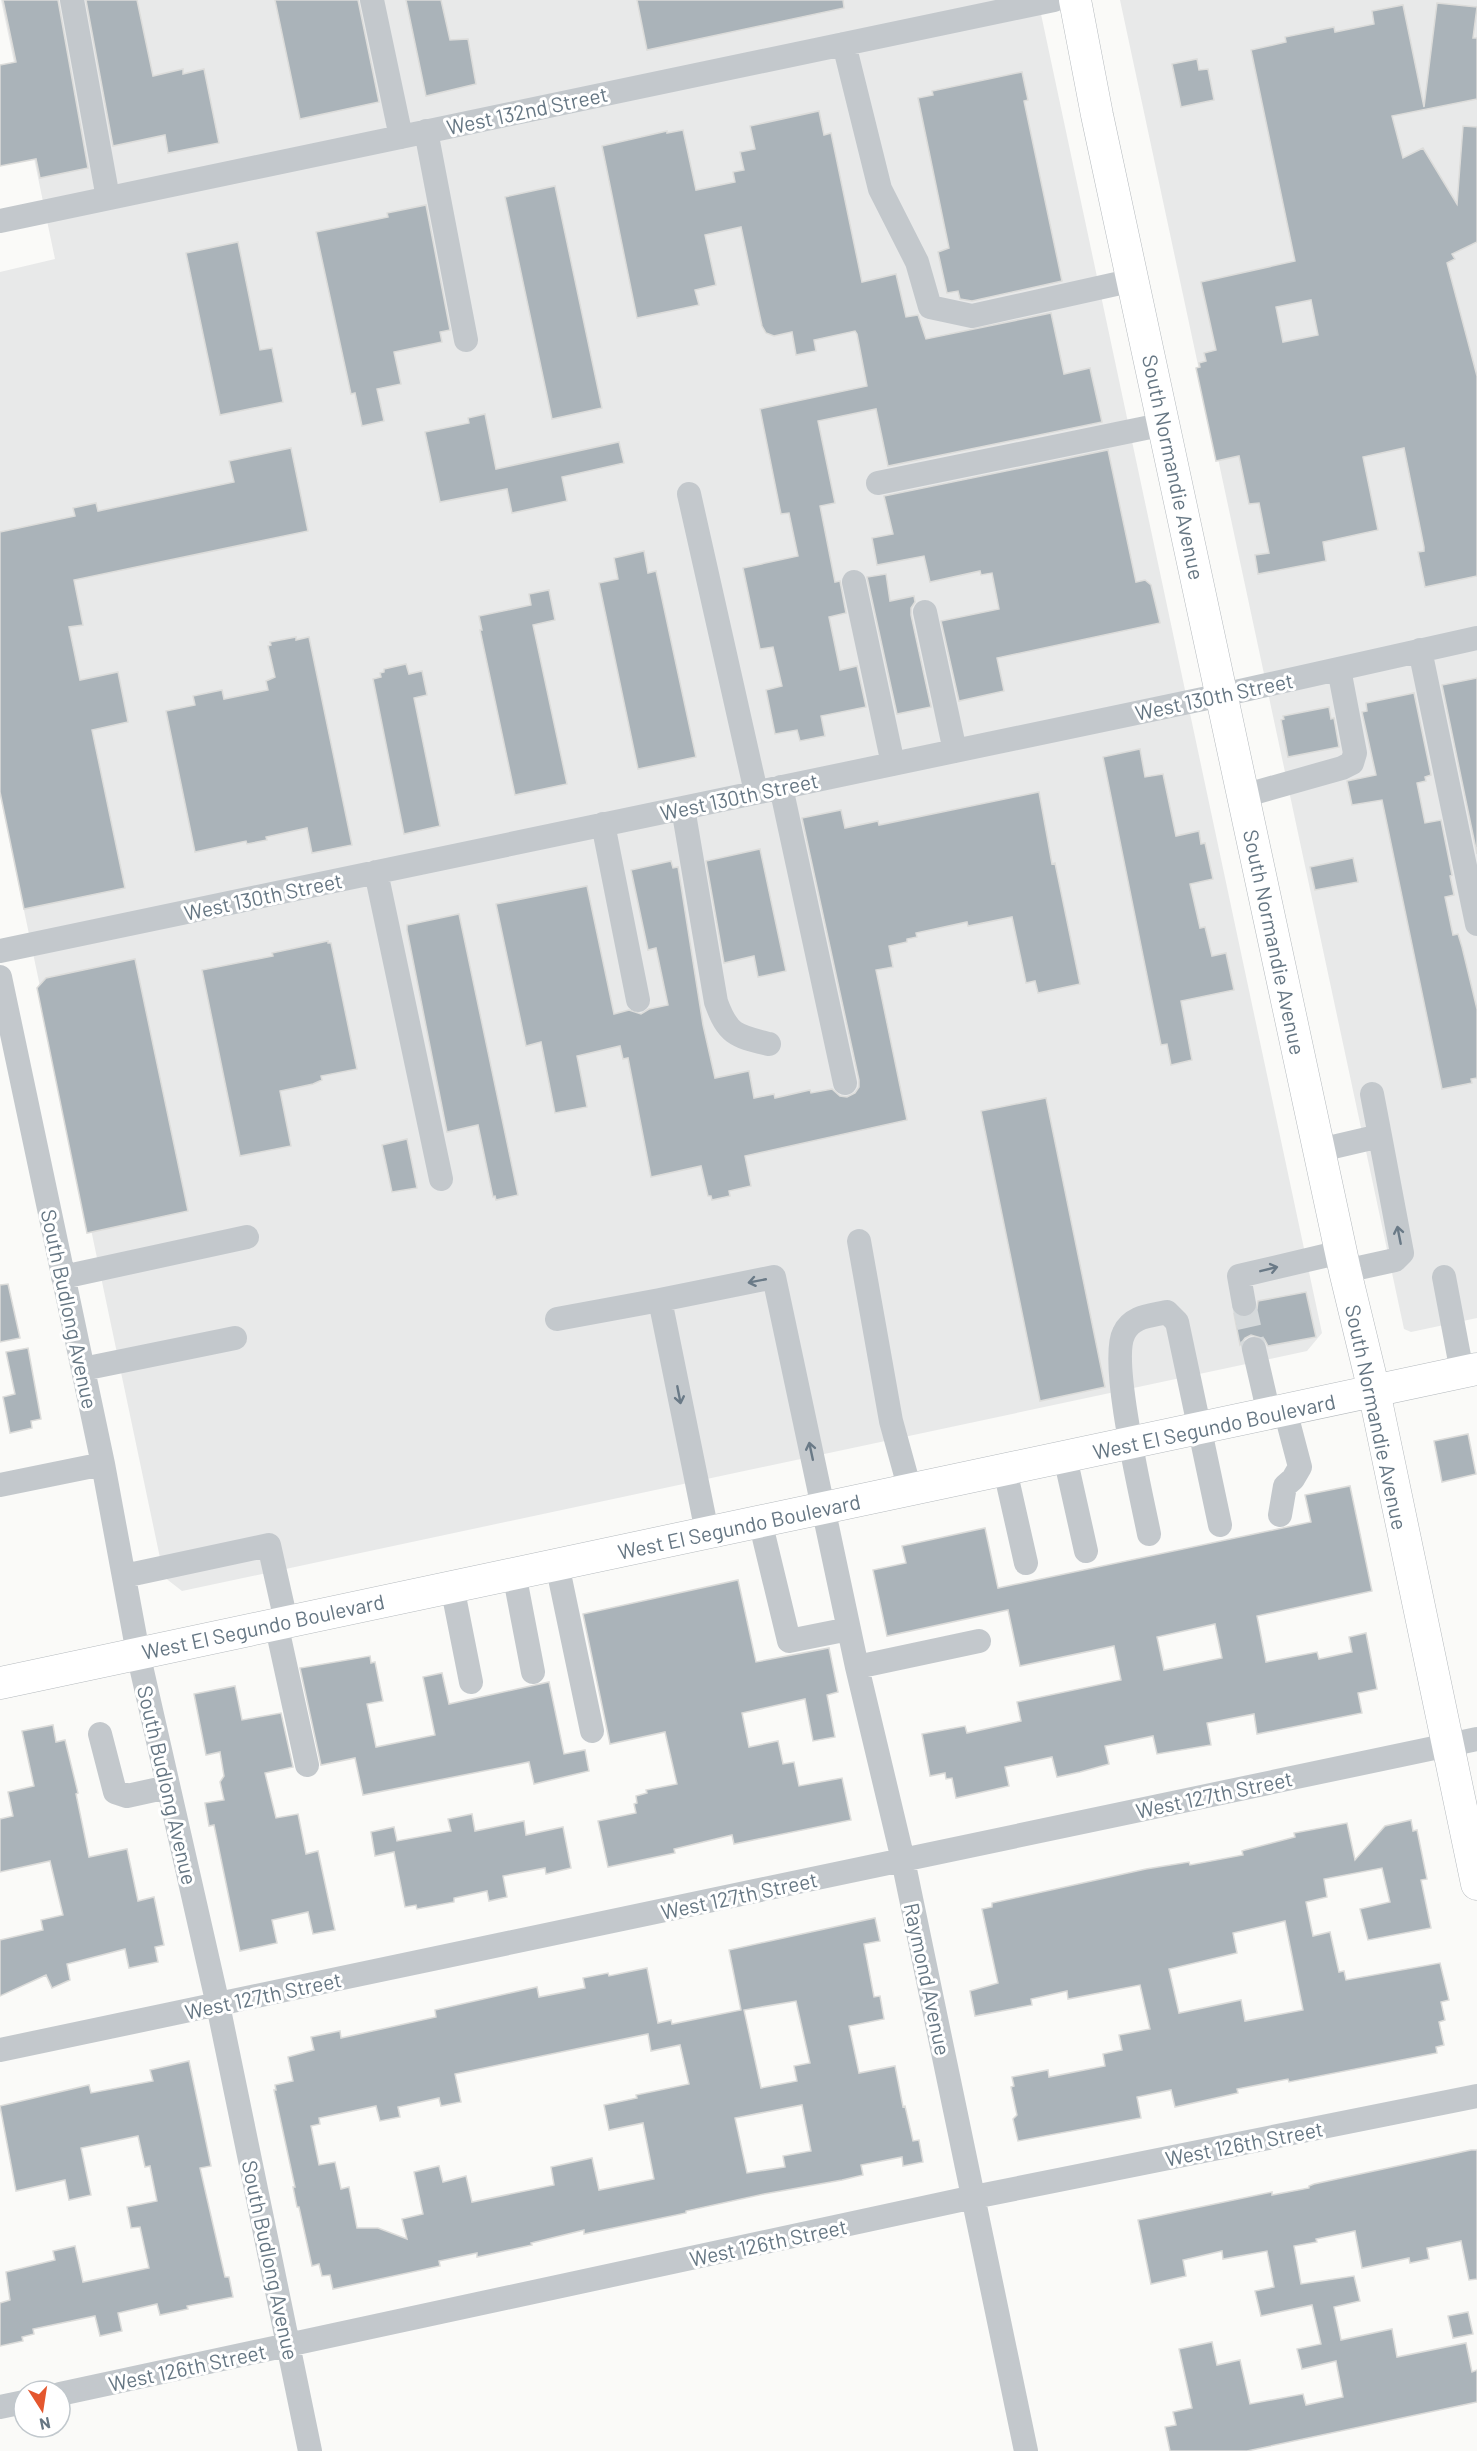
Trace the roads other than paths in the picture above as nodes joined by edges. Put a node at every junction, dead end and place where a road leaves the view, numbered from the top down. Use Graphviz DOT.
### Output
graph roads {
  1 [pos="72,0"];
  2 [pos="372,0"];
  3 [pos="1054,0"];
  4 [pos="1075,0"];
  5 [pos="844,44"];
  6 [pos="426,131"];
  7 [pos="401,136"];
  8 [pos="108,198"];
  9 [pos="0,221"];
  10 [pos="1134,280"];
  11 [pos="466,340"];
  12 [pos="1165,424"];
  13 [pos="878,483"];
  14 [pos="689,494"];
  15 [pos="854,582"];
  16 [pos="925,612"];
  17 [pos="1477,638"];
  18 [pos="1420,650"];
  19 [pos="1339,669"];
  20 [pos="1222,694"];
  21 [pos="955,751"];
  22 [pos="893,764"];
  23 [pos="781,787"];
  24 [pos="756,792"];
  25 [pos="1243,796"];
  26 [pos="683,808"];
  27 [pos="603,824"];
  28 [pos="376,872"];
  29 [pos="1477,924"];
  30 [pos="0,951"];
  31 [pos="0,977"];
  32 [pos="638,1000"];
  33 [pos="769,1044"];
  34 [pos="844,1083"];
  35 [pos="1372,1094"];
  36 [pos="1380,1136"];
  37 [pos="1320,1150"];
  38 [pos="441,1179"];
  39 [pos="247,1237"];
  40 [pos="859,1241"];
  41 [pos="1343,1262"];
  42 [pos="63,1277"];
  43 [pos="1444,1277"];
  44 [pos="660,1300"];
  45 [pos="1244,1304"];
  46 [pos="557,1319"];
  47 [pos="235,1338"];
  48 [pos="1254,1349"];
  49 [pos="83,1369"];
  50 [pos="1469,1370"];
  51 [pos="1374,1392"];
  52 [pos="1277,1412"];
  53 [pos="1199,1429"];
  54 [pos="1131,1443"];
  55 [pos="1065,1458"];
  56 [pos="103,1464"];
  57 [pos="1005,1470"];
  58 [pos="0,1485"];
  59 [pos="910,1490"];
  60 [pos="823,1508"];
  61 [pos="1280,1515"];
  62 [pos="760,1521"];
  63 [pos="1220,1525"];
  64 [pos="707,1532"];
  65 [pos="1149,1534"];
  66 [pos="1086,1551"];
  67 [pos="1026,1563"];
  68 [pos="557,1564"];
  69 [pos="514,1573"];
  70 [pos="124,1576"];
  71 [pos="452,1586"];
  72 [pos="281,1622"];
  73 [pos="849,1629"];
  74 [pos="979,1641"];
  75 [pos="138,1653"];
  76 [pos="857,1666"];
  77 [pos="533,1672"];
  78 [pos="471,1682"];
  79 [pos="0,1683"];
  80 [pos="592,1731"];
  81 [pos="100,1734"];
  82 [pos="1462,1742"];
  83 [pos="308,1765"];
  84 [pos="168,1787"];
  85 [pos="903,1860"];
  86 [pos="1477,1884"];
  87 [pos="218,2005"];
  88 [pos="0,2050"];
  89 [pos="1477,2096"];
  90 [pos="974,2197"];
  91 [pos="289,2345"];
  92 [pos="72,2391"];
  93 [pos="310,2451"];
  94 [pos="1026,2451"];
  1 -- 8 [label="street"];
  2 -- 7 [label="street"];
  3 -- 5 [label="street, West 132nd Street"];
  4 -- 10 [label="main road, South Normandie Avenue"];
  5 -- 6 [label="street, West 132nd Street"];
  5 -- 10 [label="street"];
  6 -- 7 [label="street, West 132nd Street"];
  6 -- 11 [label="street"];
  7 -- 8 [label="street, West 132nd Street"];
  8 -- 9 [label="street, West 132nd Street"];
  10 -- 12 [label="main road, South Normandie Avenue"];
  12 -- 13 [label="street"];
  12 -- 20 [label="main road, South Normandie Avenue"];
  14 -- 24 [label="street"];
  15 -- 22 [label="street"];
  16 -- 21 [label="street"];
  17 -- 18 [label="street, West 130th Street"];
  18 -- 19 [label="street, West 130th Street"];
  18 -- 29 [label="street"];
  19 -- 20 [label="street, West 130th Street"];
  19 -- 25 [label="street"];
  20 -- 21 [label="street, West 130th Street"];
  20 -- 25 [label="main road, South Normandie Avenue"];
  21 -- 22 [label="street, West 130th Street"];
  22 -- 23 [label="street, West 130th Street"];
  23 -- 24 [label="street, West 130th Street"];
  23 -- 34 [label="street"];
  24 -- 26 [label="street, West 130th Street"];
  25 -- 37 [label="main road, South Normandie Avenue"];
  26 -- 27 [label="street, West 130th Street"];
  26 -- 33 [label="street"];
  27 -- 28 [label="street, West 130th Street"];
  27 -- 32 [label="street"];
  28 -- 30 [label="street, West 130th Street"];
  28 -- 38 [label="street"];
  31 -- 42 [label="street, South Budlong Avenue"];
  35 -- 36 [label="street"];
  36 -- 37 [label="street"];
  41 -- 36 [label="street, one-way"];
  37 -- 41 [label="main road, South Normandie Avenue"];
  39 -- 42 [label="street"];
  40 -- 59 [label="street"];
  45 -- 41 [label="street, one-way"];
  41 -- 51 [label="main road, South Normandie Avenue"];
  42 -- 49 [label="street, South Budlong Avenue"];
  43 -- 50 [label="street"];
  44 -- 46 [label="street"];
  60 -- 44 [label="street, Raymond Avenue, one-way"];
  44 -- 64 [label="street, one-way"];
  47 -- 49 [label="street"];
  48 -- 52 [label="street"];
  49 -- 56 [label="street, South Budlong Avenue"];
  50 -- 51 [label="main road, West El Segundo Boulevard"];
  51 -- 52 [label="main road, West El Segundo Boulevard"];
  51 -- 82 [label="main road, South Normandie Avenue"];
  52 -- 53 [label="main road, West El Segundo Boulevard"];
  52 -- 61 [label="street"];
  53 -- 54 [label="main road, West El Segundo Boulevard"];
  53 -- 54 [label="street"];
  53 -- 63 [label="street"];
  54 -- 55 [label="main road, West El Segundo Boulevard"];
  54 -- 65 [label="street"];
  55 -- 57 [label="main road, West El Segundo Boulevard"];
  55 -- 66 [label="street"];
  56 -- 58 [label="street"];
  56 -- 70 [label="street, South Budlong Avenue"];
  57 -- 59 [label="main road, West El Segundo Boulevard"];
  57 -- 67 [label="street"];
  59 -- 60 [label="main road, West El Segundo Boulevard"];
  60 -- 62 [label="main road, West El Segundo Boulevard"];
  60 -- 73 [label="street, Raymond Avenue"];
  62 -- 64 [label="main road, West El Segundo Boulevard"];
  62 -- 73 [label="street"];
  64 -- 68 [label="main road, West El Segundo Boulevard"];
  68 -- 69 [label="main road, West El Segundo Boulevard"];
  68 -- 80 [label="street"];
  69 -- 71 [label="main road, West El Segundo Boulevard"];
  69 -- 77 [label="street"];
  70 -- 72 [label="street"];
  70 -- 75 [label="street, South Budlong Avenue"];
  71 -- 72 [label="main road, West El Segundo Boulevard"];
  71 -- 78 [label="street"];
  72 -- 75 [label="main road, West El Segundo Boulevard"];
  72 -- 83 [label="street"];
  73 -- 76 [label="street, Raymond Avenue"];
  74 -- 76 [label="street"];
  75 -- 79 [label="main road, West El Segundo Boulevard"];
  75 -- 84 [label="street, South Budlong Avenue"];
  76 -- 85 [label="street, Raymond Avenue"];
  81 -- 84 [label="street"];
  82 -- 85 [label="street, West 127th Street"];
  82 -- 86 [label="main road, South Normandie Avenue"];
  84 -- 87 [label="street, South Budlong Avenue"];
  85 -- 87 [label="street, West 127th Street"];
  85 -- 90 [label="street, Raymond Avenue"];
  87 -- 88 [label="street, West 127th Street"];
  87 -- 91 [label="street, South Budlong Avenue"];
  89 -- 90 [label="street, West 126th Street"];
  90 -- 91 [label="street, West 126th Street"];
  90 -- 94 [label="street, Raymond Avenue"];
  91 -- 92 [label="street, West 126th Street"];
  91 -- 93 [label="street, South Budlong Avenue"];
}
